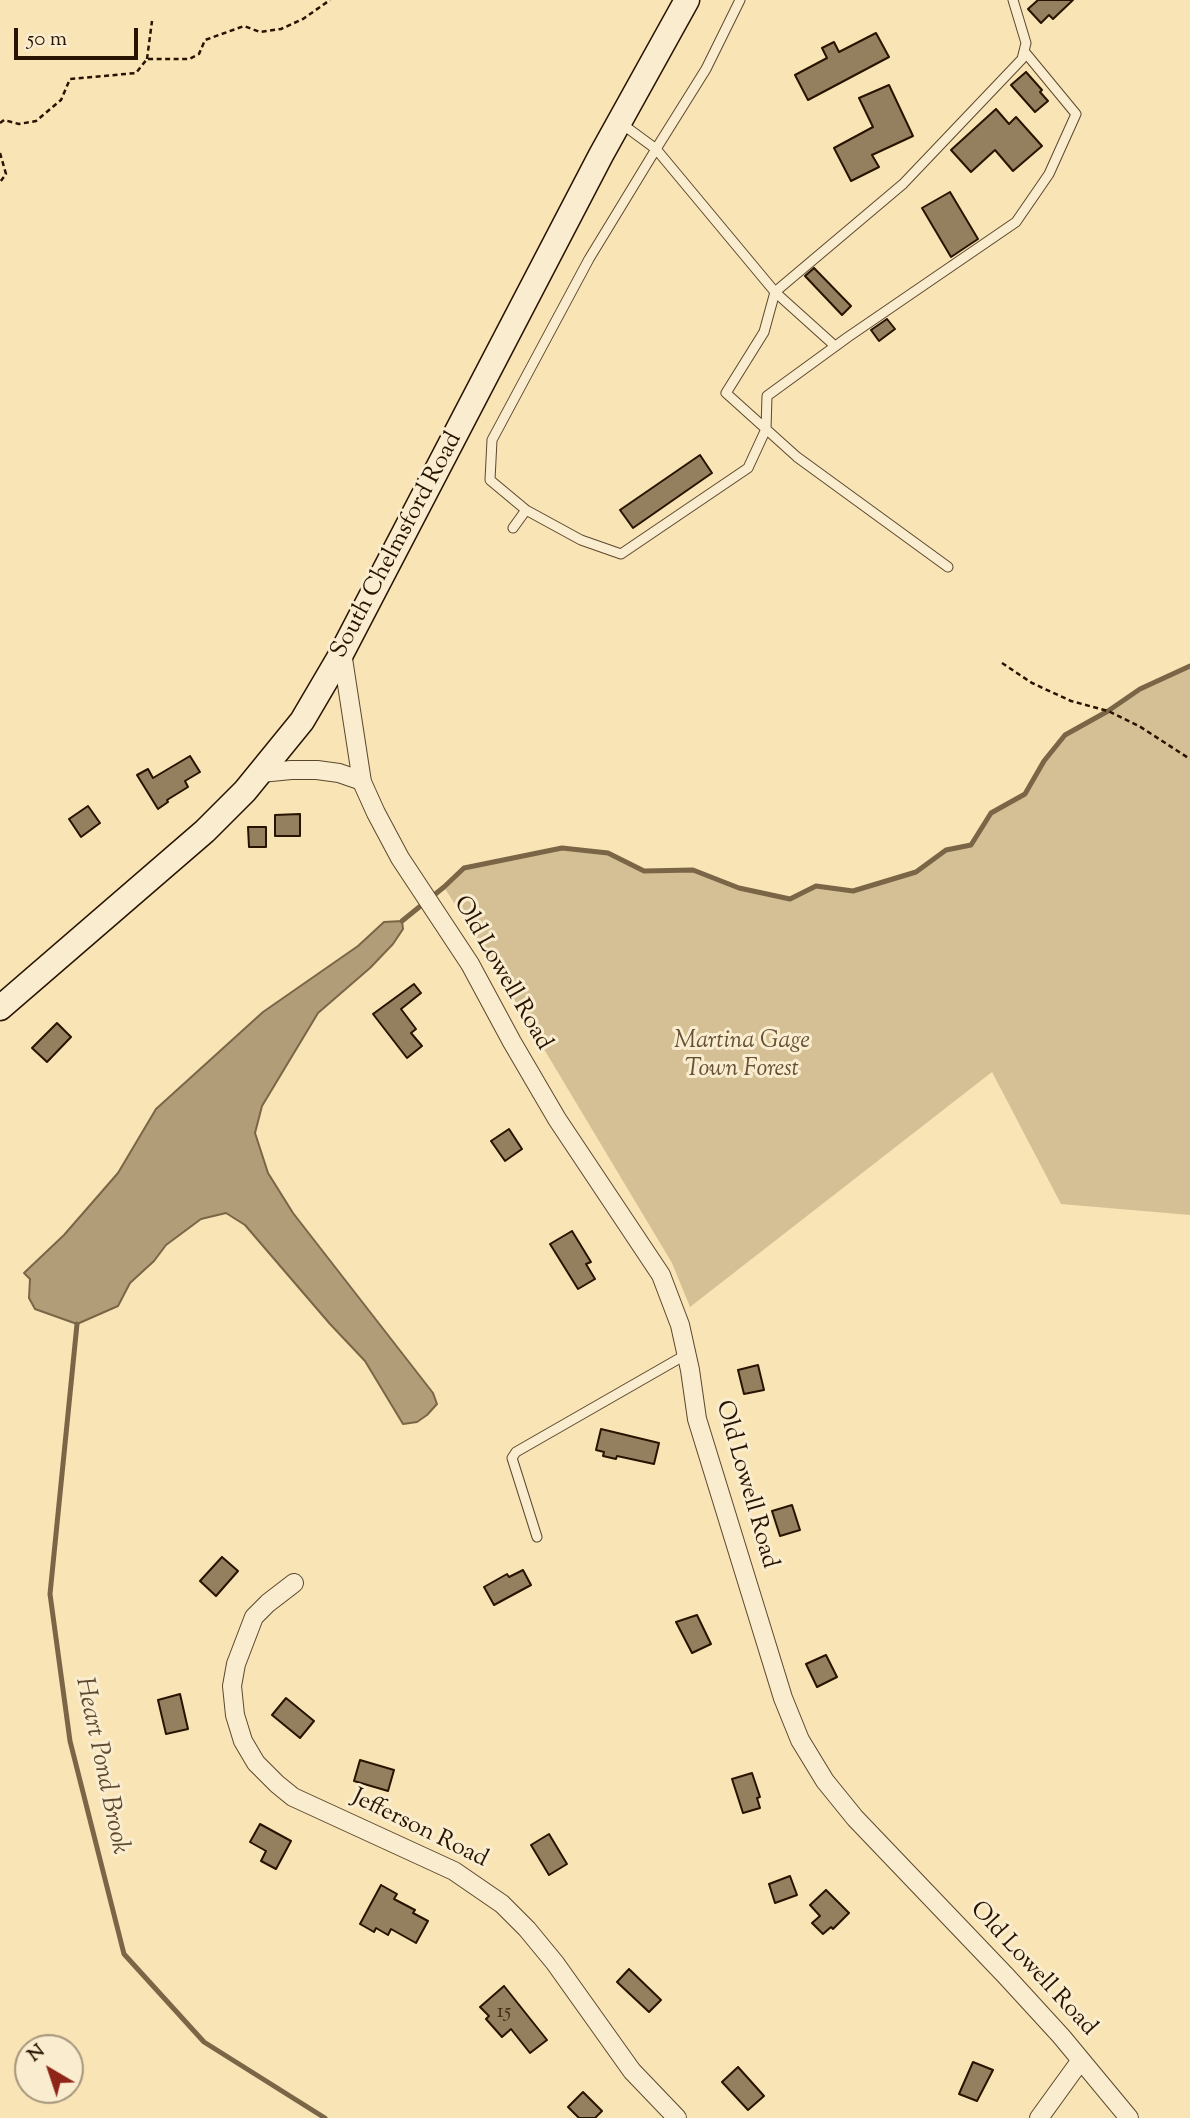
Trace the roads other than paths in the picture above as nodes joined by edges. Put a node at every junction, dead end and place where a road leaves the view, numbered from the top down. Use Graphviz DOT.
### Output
graph roads {
  1 [pos="687,0"];
  2 [pos="740,0"];
  3 [pos="1013,0"];
  4 [pos="1024,51"];
  5 [pos="620,123"];
  6 [pos="656,149"];
  7 [pos="775,292"];
  8 [pos="835,346"];
  9 [pos="766,429"];
  10 [pos="526,510"];
  11 [pos="513,528"];
  12 [pos="948,567"];
  13 [pos="342,652"];
  14 [pos="261,773"];
  15 [pos="362,781"];
  16 [pos="0,1007"];
  17 [pos="687,1354"];
  18 [pos="537,1537"];
  19 [pos="294,1583"];
  20 [pos="1081,2060"];
  21 [pos="677,2118"];
  22 [pos="1039,2118"];
  23 [pos="1129,2118"];
  1 -- 5 [label="main road, South Chelmsford Road"];
  2 -- 6 [label="lane"];
  3 -- 4 [label="lane"];
  4 -- 7 [label="lane"];
  4 -- 8 [label="lane"];
  5 -- 6 [label="lane"];
  5 -- 13 [label="main road, South Chelmsford Road"];
  6 -- 7 [label="lane"];
  6 -- 10 [label="lane"];
  7 -- 8 [label="lane"];
  7 -- 9 [label="lane"];
  8 -- 9 [label="lane"];
  9 -- 10 [label="lane"];
  9 -- 12 [label="lane"];
  10 -- 11 [label="lane"];
  13 -- 14 [label="main road, South Chelmsford Road"];
  13 -- 15 [label="street, Old Lowell Road"];
  14 -- 15 [label="street"];
  14 -- 16 [label="main road, South Chelmsford Road"];
  15 -- 17 [label="street, Old Lowell Road"];
  17 -- 18 [label="lane"];
  17 -- 20 [label="street, Old Lowell Road"];
  19 -- 21 [label="street, Jefferson Road"];
  20 -- 22 [label="street"];
  20 -- 23 [label="street, Old Lowell Road"];
}
